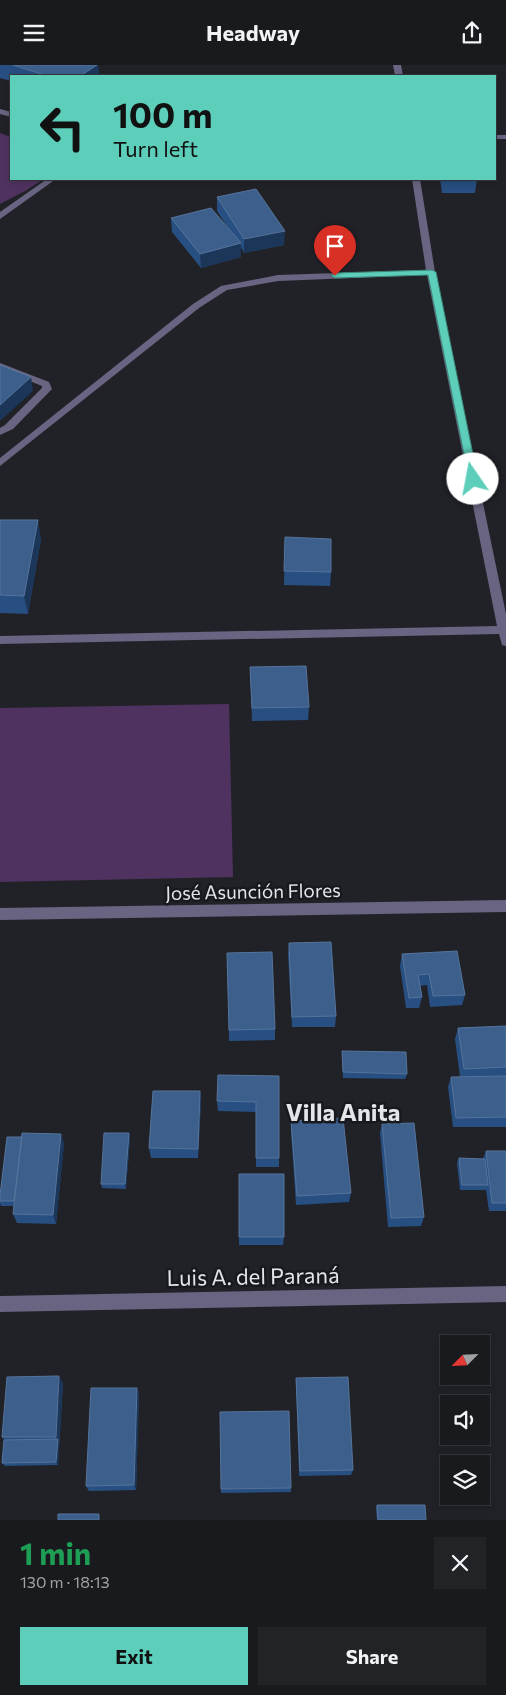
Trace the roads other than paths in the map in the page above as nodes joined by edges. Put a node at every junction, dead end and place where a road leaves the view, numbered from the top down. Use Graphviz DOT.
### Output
graph roads {
  1 [pos="51,180"];
  2 [pos="416,180"];
  3 [pos="0,216"];
  4 [pos="432,272"];
  5 [pos="0,366"];
  6 [pos="0,432"];
  7 [pos="0,463"];
  8 [pos="505,634"];
  9 [pos="0,640"];
  10 [pos="506,906"];
  11 [pos="0,914"];
  12 [pos="506,1294"];
  13 [pos="0,1304"];
  1 -- 3 [label="street"];
  2 -- 4 [label="street"];
  4 -- 7 [label="street"];
  4 -- 8 [label="street"];
  5 -- 6 [label="street"];
  8 -- 9 [label="street"];
  10 -- 11 [label="street, José Asunción Flores"];
  12 -- 13 [label="street, Luis A. del Paraná"];
}
